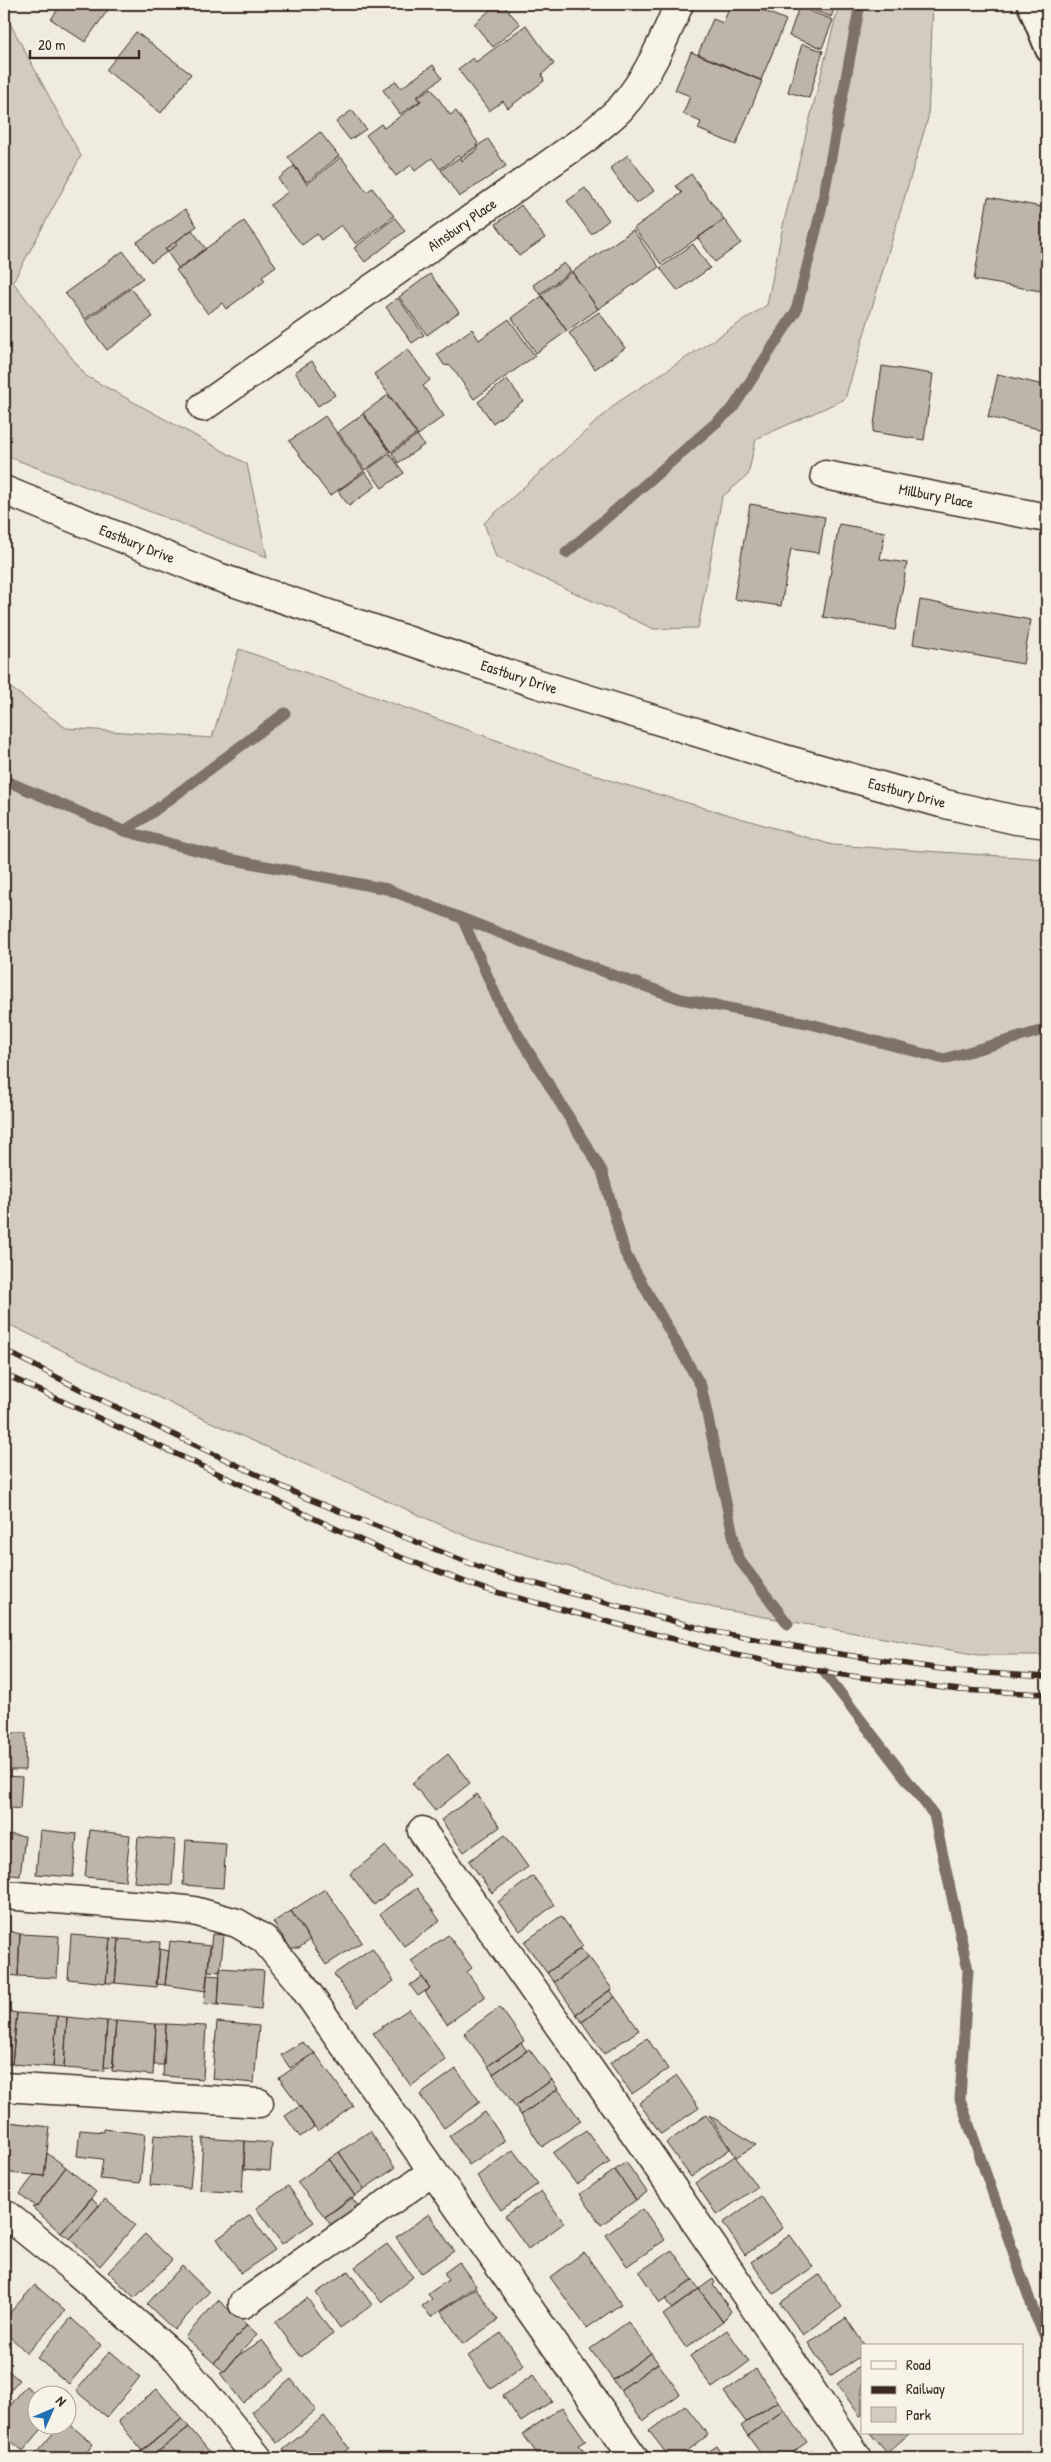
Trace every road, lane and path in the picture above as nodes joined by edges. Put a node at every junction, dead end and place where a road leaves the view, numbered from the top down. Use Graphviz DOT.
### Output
graph roads {
  1 [pos="679,4"];
  2 [pos="1028,4"];
  3 [pos="1047,51"];
  4 [pos="204,407"];
  5 [pos="825,475"];
  6 [pos="4,490"];
  7 [pos="1047,518"];
  8 [pos="1047,824"];
  9 [pos="422,1831"];
  10 [pos="4,1895"];
  11 [pos="4,2087"];
  12 [pos="259,2103"];
  13 [pos="432,2172"];
  14 [pos="4,2213"];
  15 [pos="243,2304"];
  16 [pos="258,2458"];
  17 [pos="634,2458"];
  18 [pos="858,2458"];
  1 -- 4 [label="street, Ainsbury Place"];
  2 -- 3 [label="lane"];
  5 -- 7 [label="street, Millbury Place"];
  6 -- 8 [label="street, Eastbury Drive"];
  9 -- 18 [label="street"];
  10 -- 13 [label="street"];
  11 -- 12 [label="street"];
  13 -- 15 [label="street"];
  13 -- 17 [label="street"];
  14 -- 16 [label="street"];
}
